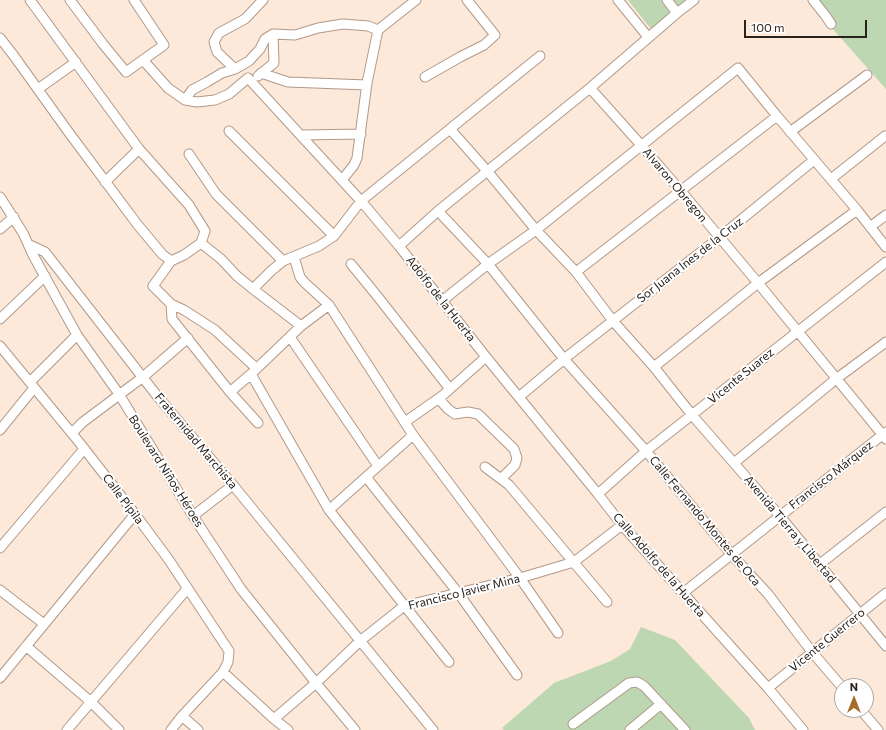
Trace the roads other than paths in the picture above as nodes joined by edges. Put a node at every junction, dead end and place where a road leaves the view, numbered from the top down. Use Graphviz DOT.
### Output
graph roads {
  1 [pos="30,0"];
  2 [pos="70,0"];
  3 [pos="134,0"];
  4 [pos="263,0"];
  5 [pos="416,0"];
  6 [pos="467,0"];
  7 [pos="618,0"];
  8 [pos="666,0"];
  9 [pos="694,0"];
  10 [pos="813,0"];
  11 [pos="677,13"];
  12 [pos="831,24"];
  13 [pos="378,30"];
  14 [pos="274,34"];
  15 [pos="0,38"];
  16 [pos="648,38"];
  17 [pos="540,56"];
  18 [pos="143,60"];
  19 [pos="76,62"];
  20 [pos="235,68"];
  21 [pos="261,73"];
  22 [pos="867,75"];
  23 [pos="425,78"];
  24 [pos="251,82"];
  25 [pos="367,85"];
  26 [pos="590,88"];
  27 [pos="38,89"];
  28 [pos="185,100"];
  29 [pos="777,116"];
  30 [pos="450,129"];
  31 [pos="229,131"];
  32 [pos="790,132"];
  33 [pos="361,134"];
  34 [pos="300,135"];
  35 [pos="885,136"];
  36 [pos="642,145"];
  37 [pos="139,149"];
  38 [pos="189,154"];
  39 [pos="814,160"];
  40 [pos="488,172"];
  41 [pos="831,179"];
  42 [pos="342,180"];
  43 [pos="105,182"];
  44 [pos="680,190"];
  45 [pos="0,196"];
  46 [pos="361,201"];
  47 [pos="857,210"];
  48 [pos="438,211"];
  49 [pos="886,215"];
  50 [pos="14,217"];
  51 [pos="870,227"];
  52 [pos="0,229"];
  53 [pos="536,230"];
  54 [pos="334,236"];
  55 [pos="720,237"];
  56 [pos="201,243"];
  57 [pos="30,245"];
  58 [pos="399,246"];
  59 [pos="886,247"];
  60 [pos="294,257"];
  61 [pos="171,261"];
  62 [pos="283,261"];
  63 [pos="886,262"];
  64 [pos="351,264"];
  65 [pos="488,264"];
  66 [pos="576,272"];
  67 [pos="45,276"];
  68 [pos="758,283"];
  69 [pos="253,289"];
  70 [pos="442,301"];
  71 [pos="171,304"];
  72 [pos="329,306"];
  73 [pos="0,319"];
  74 [pos="614,321"];
  75 [pos="301,326"];
  76 [pos="797,331"];
  77 [pos="77,335"];
  78 [pos="290,337"];
  79 [pos="188,338"];
  80 [pos="886,342"];
  81 [pos="0,346"];
  82 [pos="486,357"];
  83 [pos="564,359"];
  84 [pos="654,367"];
  85 [pos="254,371"];
  86 [pos="142,378"];
  87 [pos="836,379"];
  88 [pos="32,385"];
  89 [pos="450,389"];
  90 [pos="230,392"];
  91 [pos="119,394"];
  92 [pos="519,397"];
  93 [pos="439,399"];
  94 [pos="692,415"];
  95 [pos="405,422"];
  96 [pos="258,423"];
  97 [pos="0,430"];
  98 [pos="72,433"];
  99 [pos="413,435"];
  100 [pos="885,435"];
  101 [pos="84,449"];
  102 [pos="646,451"];
  103 [pos="734,463"];
  104 [pos="378,466"];
  105 [pos="485,467"];
  106 [pos="366,477"];
  107 [pos="501,479"];
  108 [pos="233,485"];
  109 [pos="598,494"];
  110 [pos="329,510"];
  111 [pos="886,512"];
  112 [pos="135,514"];
  113 [pos="193,516"];
  114 [pos="780,516"];
  115 [pos="622,525"];
  116 [pos="0,548"];
  117 [pos="732,555"];
  118 [pos="574,562"];
  119 [pos="820,564"];
  120 [pos="520,578"];
  121 [pos="187,589"];
  122 [pos="0,590"];
  123 [pos="683,593"];
  124 [pos="886,593"];
  125 [pos="459,594"];
  126 [pos="607,602"];
  127 [pos="404,606"];
  128 [pos="860,614"];
  129 [pos="44,624"];
  130 [pos="558,633"];
  131 [pos="360,641"];
  132 [pos="26,646"];
  133 [pos="886,646"];
  134 [pos="812,652"];
  135 [pos="449,662"];
  136 [pos="223,672"];
  137 [pos="517,675"];
  138 [pos="0,678"];
  139 [pos="834,678"];
  140 [pos="316,683"];
  141 [pos="768,688"];
  142 [pos="91,702"];
  143 [pos="662,704"];
  144 [pos="182,716"];
  145 [pos="867,718"];
  146 [pos="274,719"];
  147 [pos="573,724"];
  148 [pos="876,729"];
  149 [pos="67,730"];
  150 [pos="119,730"];
  151 [pos="171,730"];
  152 [pos="198,730"];
  153 [pos="288,730"];
  154 [pos="355,730"];
  155 [pos="433,730"];
  156 [pos="630,730"];
  157 [pos="685,730"];
  158 [pos="803,730"];
  1 -- 19 [label="street"];
  2 -- 18 [label="street"];
  3 -- 18 [label="street"];
  4 -- 20 [label="street"];
  5 -- 13 [label="street"];
  6 -- 23 [label="street"];
  7 -- 16 [label="street"];
  8 -- 11 [label="street"];
  9 -- 11 [label="street"];
  10 -- 12 [label="street"];
  11 -- 16 [label="street"];
  13 -- 14 [label="street"];
  13 -- 25 [label="street"];
  14 -- 20 [label="street"];
  14 -- 21 [label="street"];
  15 -- 27 [label="street"];
  16 -- 26 [label="street"];
  17 -- 30 [label="street"];
  18 -- 28 [label="street"];
  19 -- 27 [label="street"];
  19 -- 37 [label="street"];
  20 -- 28 [label="street"];
  21 -- 24 [label="street"];
  21 -- 25 [label="street"];
  22 -- 32 [label="street"];
  24 -- 28 [label="street"];
  24 -- 34 [label="street, Adolfo de la Huerta"];
  25 -- 33 [label="street"];
  26 -- 36 [label="street, Alvaron Obregon"];
  26 -- 40 [label="street"];
  27 -- 43 [label="street"];
  29 -- 32 [label="street"];
  29 -- 36 [label="street"];
  29 -- 44 [label="street"];
  30 -- 40 [label="street"];
  30 -- 46 [label="street"];
  31 -- 54 [label="street"];
  32 -- 39 [label="street"];
  33 -- 34 [label="street"];
  33 -- 42 [label="street"];
  34 -- 42 [label="street, Adolfo de la Huerta"];
  35 -- 41 [label="street"];
  36 -- 44 [label="street, Alvaron Obregon"];
  36 -- 53 [label="street"];
  37 -- 43 [label="street"];
  37 -- 56 [label="street"];
  38 -- 62 [label="street"];
  39 -- 41 [label="street"];
  39 -- 55 [label="street, Sor Juana Ines de la Cruz"];
  40 -- 48 [label="street"];
  40 -- 53 [label="street"];
  41 -- 47 [label="street"];
  42 -- 46 [label="street, Adolfo de la Huerta"];
  43 -- 61 [label="street"];
  44 -- 55 [label="street, Alvaron Obregon"];
  44 -- 66 [label="street"];
  45 -- 50 [label="street, Boulevard Niños Héroes"];
  46 -- 54 [label="street"];
  46 -- 58 [label="street, Adolfo de la Huerta"];
  47 -- 51 [label="street"];
  47 -- 68 [label="street"];
  48 -- 58 [label="street"];
  48 -- 65 [label="street, Calle Fernando Montes de Oca"];
  49 -- 51 [label="street"];
  50 -- 52 [label="street"];
  50 -- 57 [label="street, Boulevard Niños Héroes"];
  51 -- 59 [label="street"];
  53 -- 65 [label="street"];
  53 -- 66 [label="street"];
  54 -- 60 [label="street"];
  55 -- 68 [label="street, Alvaron Obregon"];
  55 -- 74 [label="street, Sor Juana Ines de la Cruz"];
  56 -- 61 [label="street"];
  56 -- 69 [label="street"];
  57 -- 67 [label="street, Boulevard Niños Héroes"];
  57 -- 86 [label="street, Fraternidad Marchista"];
  58 -- 70 [label="street, Adolfo de la Huerta"];
  60 -- 62 [label="street"];
  60 -- 72 [label="street"];
  61 -- 71 [label="street"];
  62 -- 69 [label="street"];
  63 -- 76 [label="street, Vicente Suarez"];
  64 -- 89 [label="street"];
  65 -- 70 [label="street"];
  65 -- 83 [label="street, Calle Fernando Montes de Oca"];
  66 -- 74 [label="street"];
  67 -- 73 [label="street"];
  67 -- 77 [label="street, Boulevard Niños Héroes"];
  68 -- 76 [label="street, Alvaron Obregon"];
  68 -- 84 [label="street"];
  69 -- 75 [label="street"];
  70 -- 82 [label="street, Adolfo de la Huerta"];
  71 -- 79 [label="street"];
  71 -- 85 [label="street"];
  72 -- 75 [label="street"];
  72 -- 95 [label="street"];
  74 -- 83 [label="street, Sor Juana Ines de la Cruz"];
  74 -- 84 [label="street"];
  75 -- 78 [label="street"];
  76 -- 87 [label="street, Alvaron Obregon"];
  76 -- 94 [label="street, Vicente Suarez"];
  77 -- 88 [label="street"];
  77 -- 91 [label="street, Boulevard Niños Héroes"];
  78 -- 85 [label="street"];
  78 -- 104 [label="street"];
  79 -- 86 [label="street"];
  79 -- 90 [label="street"];
  80 -- 87 [label="street"];
  81 -- 88 [label="street, Calle Pípila"];
  82 -- 89 [label="street"];
  82 -- 92 [label="street, Adolfo de la Huerta"];
  83 -- 92 [label="street, Sor Juana Ines de la Cruz"];
  83 -- 102 [label="street, Calle Fernando Montes de Oca"];
  84 -- 94 [label="street, Avenida Tierra y Libertad"];
  85 -- 90 [label="street"];
  85 -- 110 [label="street"];
  86 -- 91 [label="street"];
  86 -- 108 [label="street, Fraternidad Marchista"];
  87 -- 100 [label="street, Alvaron Obregon"];
  87 -- 103 [label="street"];
  88 -- 97 [label="street"];
  88 -- 98 [label="street, Calle Pípila"];
  89 -- 93 [label="street"];
  90 -- 96 [label="street"];
  91 -- 98 [label="street"];
  91 -- 113 [label="street, Boulevard Niños Héroes"];
  92 -- 109 [label="street, Calle Adolfo de la Huerta"];
  93 -- 95 [label="street"];
  93 -- 107 [label="street"];
  94 -- 102 [label="street, Vicente Suarez"];
  94 -- 103 [label="street, Avenida Tierra y Libertad"];
  95 -- 99 [label="street"];
  98 -- 101 [label="street, Calle Pípila"];
  99 -- 104 [label="street"];
  99 -- 120 [label="street"];
  100 -- 114 [label="street, Francisco Márquez"];
  101 -- 112 [label="street, Calle Pípila"];
  101 -- 116 [label="street"];
  102 -- 109 [label="street, Vicente Suarez"];
  102 -- 117 [label="street, Calle Fernando Montes de Oca"];
  103 -- 114 [label="street, Avenida Tierra y Libertad"];
  104 -- 106 [label="street"];
  105 -- 107 [label="street"];
  106 -- 110 [label="street"];
  106 -- 125 [label="street"];
  107 -- 118 [label="street"];
  108 -- 113 [label="street"];
  108 -- 131 [label="street, Fraternidad Marchista"];
  109 -- 115 [label="street, Calle Adolfo de la Huerta"];
  110 -- 127 [label="street"];
  111 -- 119 [label="street"];
  112 -- 121 [label="street, Calle Pípila"];
  112 -- 129 [label="street"];
  113 -- 140 [label="street, Boulevard Niños Héroes"];
  114 -- 117 [label="street, Francisco Márquez"];
  114 -- 119 [label="street, Avenida Tierra y Libertad"];
  115 -- 118 [label="street"];
  115 -- 123 [label="street, Calle Adolfo de la Huerta"];
  117 -- 123 [label="street, Francisco Márquez"];
  117 -- 134 [label="street, Calle Fernando Montes de Oca"];
  118 -- 120 [label="street, Francisco Javier Mina"];
  118 -- 126 [label="street"];
  119 -- 128 [label="street, Avenida Tierra y Libertad"];
  120 -- 125 [label="street, Francisco Javier Mina"];
  120 -- 130 [label="street"];
  121 -- 136 [label="street, Calle Pípila"];
  121 -- 142 [label="street"];
  122 -- 129 [label="street"];
  123 -- 141 [label="street, Calle Adolfo de la Huerta"];
  124 -- 128 [label="street, Vicente Guerrero"];
  125 -- 127 [label="street, Francisco Javier Mina"];
  125 -- 137 [label="street"];
  127 -- 131 [label="street, Francisco Javier Mina"];
  127 -- 135 [label="street"];
  128 -- 133 [label="street, Avenida Tierra y Libertad"];
  128 -- 134 [label="street, Vicente Guerrero"];
  129 -- 132 [label="street"];
  131 -- 140 [label="street, Francisco Javier Mina"];
  131 -- 155 [label="street, Fraternidad Marchista"];
  132 -- 138 [label="street"];
  132 -- 142 [label="street"];
  134 -- 139 [label="street, Calle Fernando Montes de Oca"];
  134 -- 141 [label="street, Vicente Guerrero"];
  136 -- 144 [label="street"];
  136 -- 146 [label="street"];
  140 -- 146 [label="street, Francisco Javier Mina"];
  140 -- 154 [label="street, Boulevard Niños Héroes"];
  141 -- 158 [label="street, Calle Adolfo de la Huerta"];
  142 -- 149 [label="street"];
  142 -- 150 [label="street"];
  143 -- 147 [label="street"];
  143 -- 156 [label="street"];
  143 -- 157 [label="street"];
  144 -- 151 [label="street"];
  144 -- 152 [label="street"];
  145 -- 148 [label="street"];
  146 -- 153 [label="street"];
}
